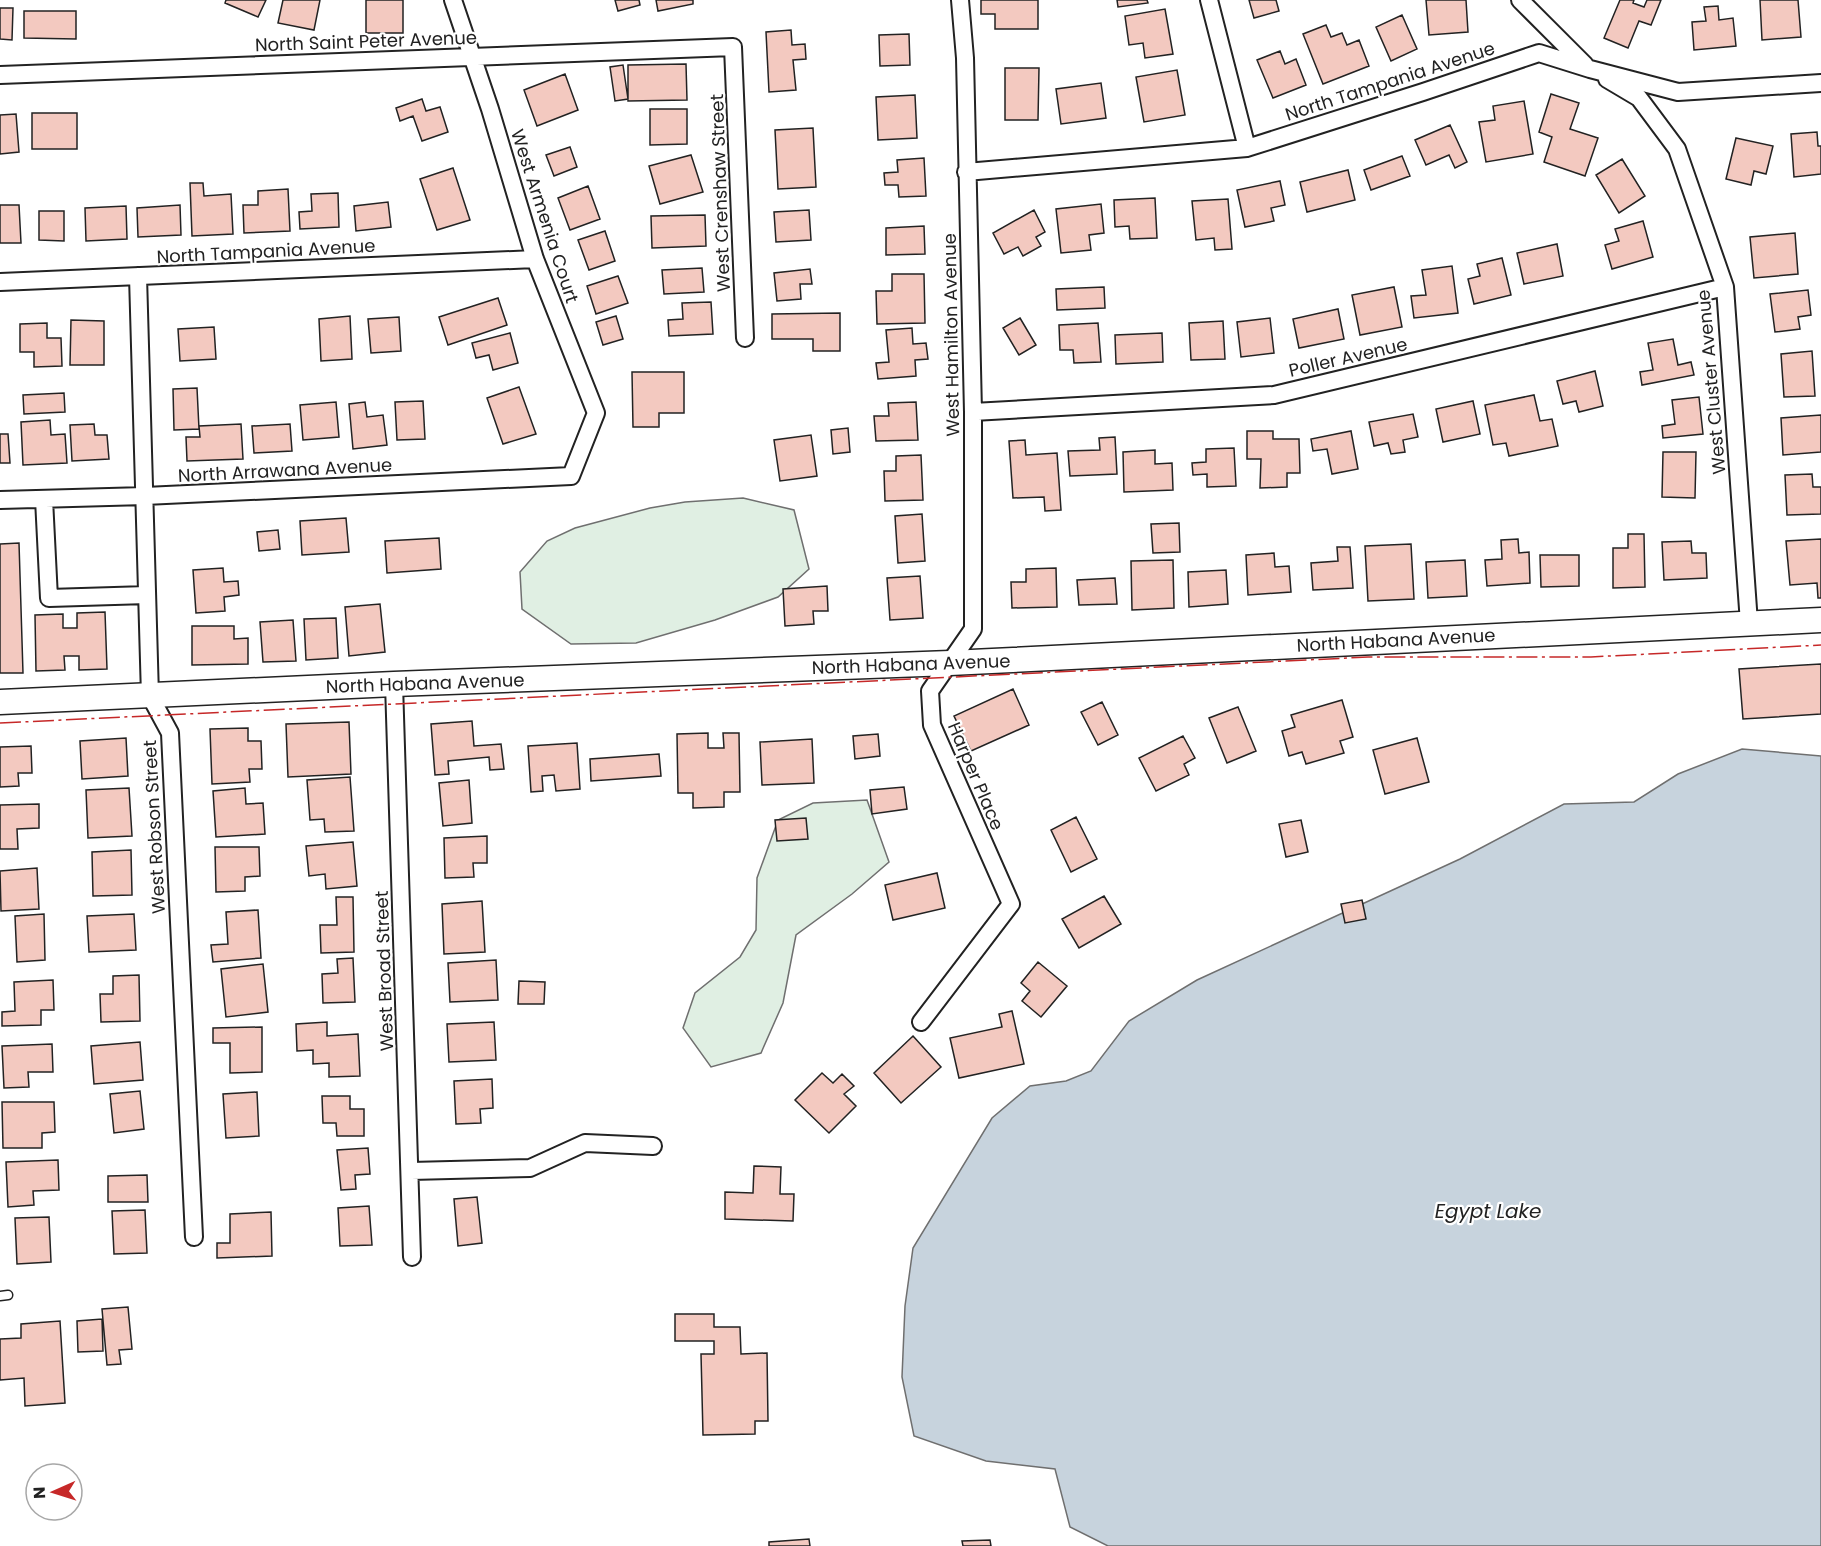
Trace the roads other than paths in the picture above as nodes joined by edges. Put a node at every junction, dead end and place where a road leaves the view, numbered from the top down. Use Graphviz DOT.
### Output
graph roads {
  1 [pos="453,0"];
  2 [pos="960,0"];
  3 [pos="1209,0"];
  4 [pos="1520,0"];
  5 [pos="733,47"];
  6 [pos="471,56"];
  7 [pos="1590,69"];
  8 [pos="0,75"];
  9 [pos="1821,83"];
  10 [pos="1247,148"];
  11 [pos="966,172"];
  12 [pos="535,259"];
  13 [pos="138,276"];
  14 [pos="0,282"];
  15 [pos="1725,287"];
  16 [pos="745,338"];
  17 [pos="972,412"];
  18 [pos="571,476"];
  19 [pos="145,496"];
  20 [pos="44,499"];
  21 [pos="0,500"];
  22 [pos="147,595"];
  23 [pos="1821,620"];
  24 [pos="1749,623"];
  25 [pos="950,663"];
  26 [pos="394,684"];
  27 [pos="150,696"];
  28 [pos="0,702"];
  29 [pos="921,1022"];
  30 [pos="653,1146"];
  31 [pos="411,1171"];
  32 [pos="194,1237"];
  33 [pos="412,1257"];
  1 -- 6 [label="street, West Armenia Court"];
  2 -- 11 [label="street, West Hamilton Avenue"];
  3 -- 10 [label="street"];
  4 -- 7 [label="street, West Cluster Avenue"];
  5 -- 6 [label="street, North Saint Peter Avenue"];
  5 -- 16 [label="street, West Crenshaw Street"];
  6 -- 8 [label="street, North Saint Peter Avenue"];
  6 -- 12 [label="street, West Armenia Court"];
  7 -- 9 [label="street, North Tampania Avenue"];
  7 -- 10 [label="street, North Tampania Avenue"];
  7 -- 15 [label="street, West Cluster Avenue"];
  10 -- 11 [label="street, North Tampania Avenue"];
  11 -- 17 [label="street, West Hamilton Avenue"];
  12 -- 13 [label="street, North Tampania Avenue"];
  12 -- 18 [label="street, West Armenia Court"];
  13 -- 14 [label="street, North Tampania Avenue"];
  13 -- 19 [label="street, West Robson Street"];
  15 -- 17 [label="street, Poller Avenue"];
  15 -- 24 [label="street, West Cluster Avenue"];
  17 -- 25 [label="street, West Hamilton Avenue"];
  18 -- 19 [label="street, North Arrawana Avenue"];
  19 -- 20 [label="street, North Arrawana Avenue"];
  19 -- 22 [label="street, West Robson Street"];
  20 -- 21 [label="street, North Arrawana Avenue"];
  20 -- 22 [label="street"];
  22 -- 27 [label="street, West Robson Street"];
  23 -- 24 [label="street, North Habana Avenue"];
  24 -- 25 [label="street, North Habana Avenue"];
  25 -- 26 [label="street, North Habana Avenue"];
  25 -- 29 [label="street, Harper Place"];
  26 -- 27 [label="street, North Habana Avenue"];
  26 -- 31 [label="street, West Broad Street"];
  27 -- 28 [label="street, North Habana Avenue"];
  27 -- 32 [label="street, West Robson Street"];
  30 -- 31 [label="street"];
  31 -- 33 [label="street, West Broad Street"];
}
